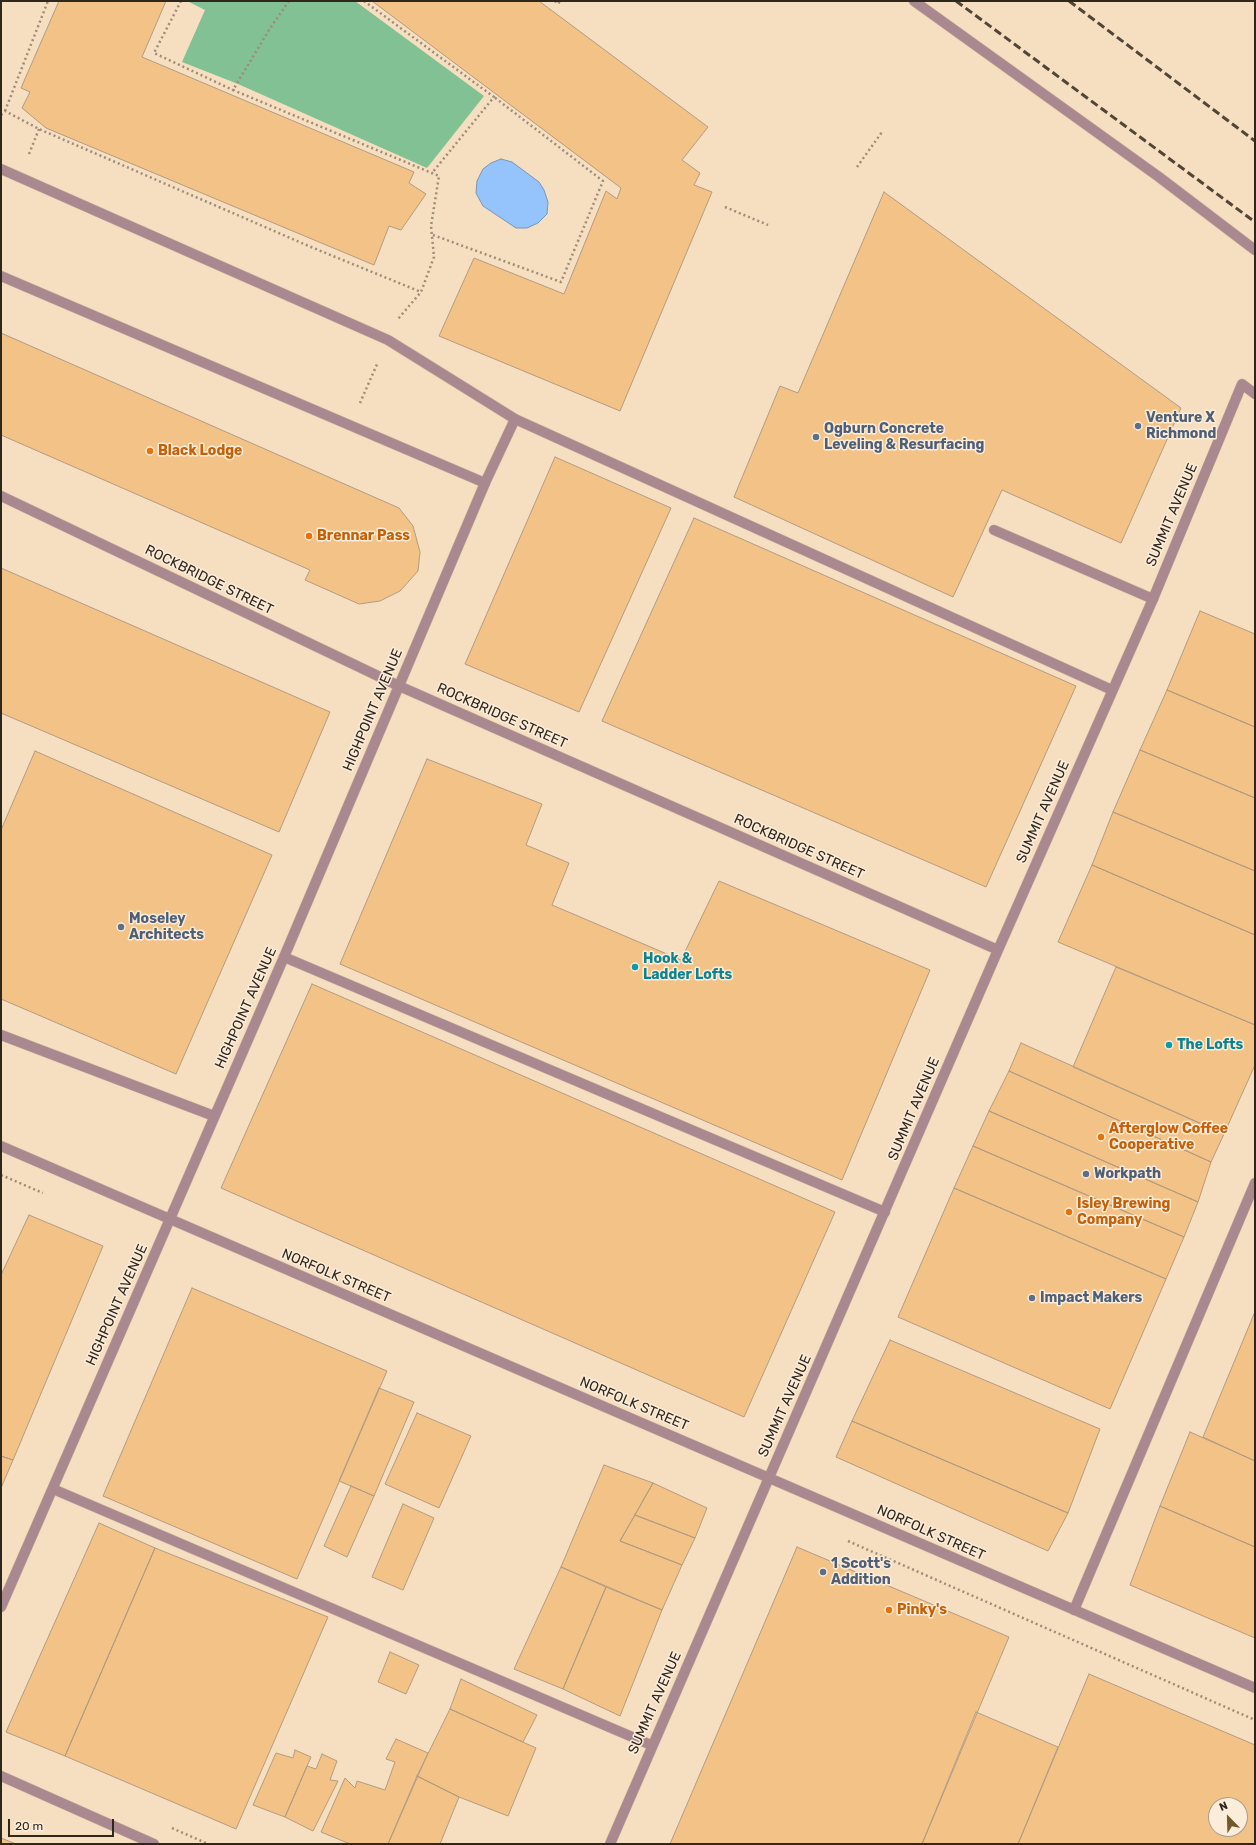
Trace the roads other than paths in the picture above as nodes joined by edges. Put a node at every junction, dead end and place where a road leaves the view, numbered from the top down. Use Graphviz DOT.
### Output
graph roads {
  1 [pos="914,1"];
  2 [pos="1,169"];
  3 [pos="1255,250"];
  4 [pos="1,276"];
  5 [pos="1255,394"];
  6 [pos="515,419"];
  7 [pos="485,483"];
  8 [pos="1,496"];
  9 [pos="994,530"];
  10 [pos="1153,599"];
  11 [pos="399,686"];
  12 [pos="1112,690"];
  13 [pos="998,950"];
  14 [pos="284,957"];
  15 [pos="1,1035"];
  16 [pos="214,1116"];
  17 [pos="1,1146"];
  18 [pos="1255,1183"];
  19 [pos="885,1212"];
  20 [pos="170,1220"];
  21 [pos="769,1478"];
  22 [pos="53,1489"];
  23 [pos="1,1607"];
  24 [pos="1074,1610"];
  25 [pos="1255,1688"];
  26 [pos="651,1745"];
  27 [pos="1,1776"];
  28 [pos="154,1844"];
  29 [pos="610,1844"];
  1 -- 3 [label="street"];
  2 -- 6 [label="street"];
  4 -- 7 [label="street"];
  5 -- 10 [label="street, SUMMIT AVENUE"];
  6 -- 7 [label="street, HIGHPOINT AVENUE"];
  6 -- 12 [label="street"];
  7 -- 11 [label="street, HIGHPOINT AVENUE"];
  8 -- 11 [label="street, ROCKBRIDGE STREET"];
  9 -- 10 [label="street"];
  10 -- 12 [label="street, SUMMIT AVENUE"];
  11 -- 13 [label="street, ROCKBRIDGE STREET"];
  11 -- 14 [label="street, HIGHPOINT AVENUE"];
  12 -- 13 [label="street, SUMMIT AVENUE"];
  13 -- 19 [label="street, SUMMIT AVENUE"];
  14 -- 16 [label="street, HIGHPOINT AVENUE"];
  14 -- 19 [label="street"];
  15 -- 16 [label="street"];
  16 -- 20 [label="street, HIGHPOINT AVENUE"];
  17 -- 20 [label="street, NORFOLK STREET"];
  18 -- 24 [label="street"];
  19 -- 21 [label="street, SUMMIT AVENUE"];
  20 -- 21 [label="street, NORFOLK STREET"];
  20 -- 22 [label="street, HIGHPOINT AVENUE"];
  21 -- 24 [label="street, NORFOLK STREET"];
  21 -- 26 [label="street, SUMMIT AVENUE"];
  22 -- 23 [label="street, HIGHPOINT AVENUE"];
  22 -- 26 [label="street"];
  24 -- 25 [label="street, NORFOLK STREET"];
  26 -- 29 [label="street, SUMMIT AVENUE"];
  27 -- 28 [label="street"];
}
